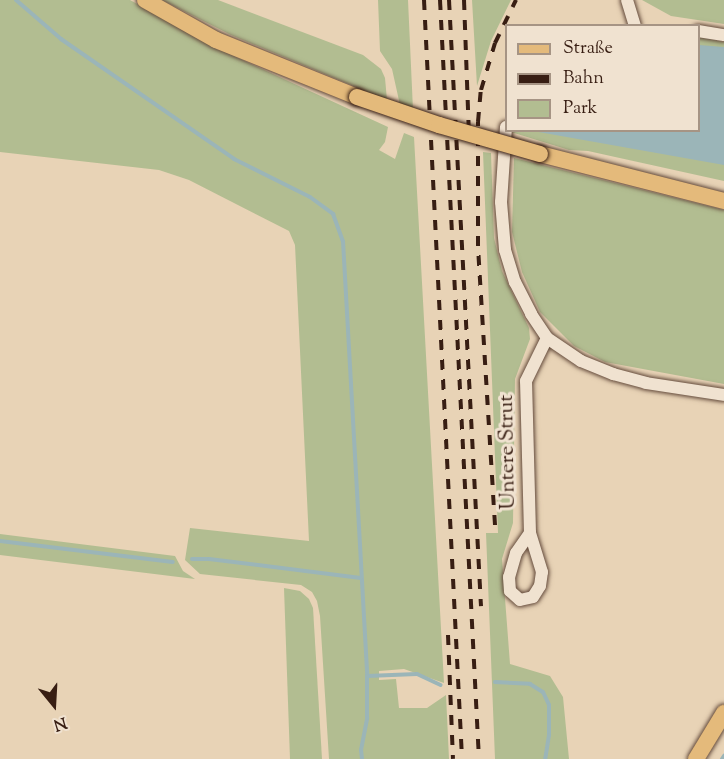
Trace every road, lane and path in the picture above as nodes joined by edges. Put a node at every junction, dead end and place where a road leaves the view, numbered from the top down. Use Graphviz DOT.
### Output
graph roads {
  1 [pos="145,0"];
  2 [pos="627,0"];
  3 [pos="634,24"];
  4 [pos="700,31"];
  5 [pos="724,35"];
  6 [pos="507,132"];
  7 [pos="718,198"];
  8 [pos="547,338"];
  9 [pos="724,395"];
  10 [pos="530,534"];
  11 [pos="724,713"];
  12 [pos="696,759"];
  1 -- 7 [label="main road, bridge"];
  2 -- 3 [label="street"];
  4 -- 5 [label="street"];
  6 -- 8 [label="street"];
  8 -- 9 [label="street"];
  8 -- 10 [label="street, Untere Strut"];
  10 -- 10 [label="street, Untere Strut"];
  11 -- 12 [label="main road"];
}
